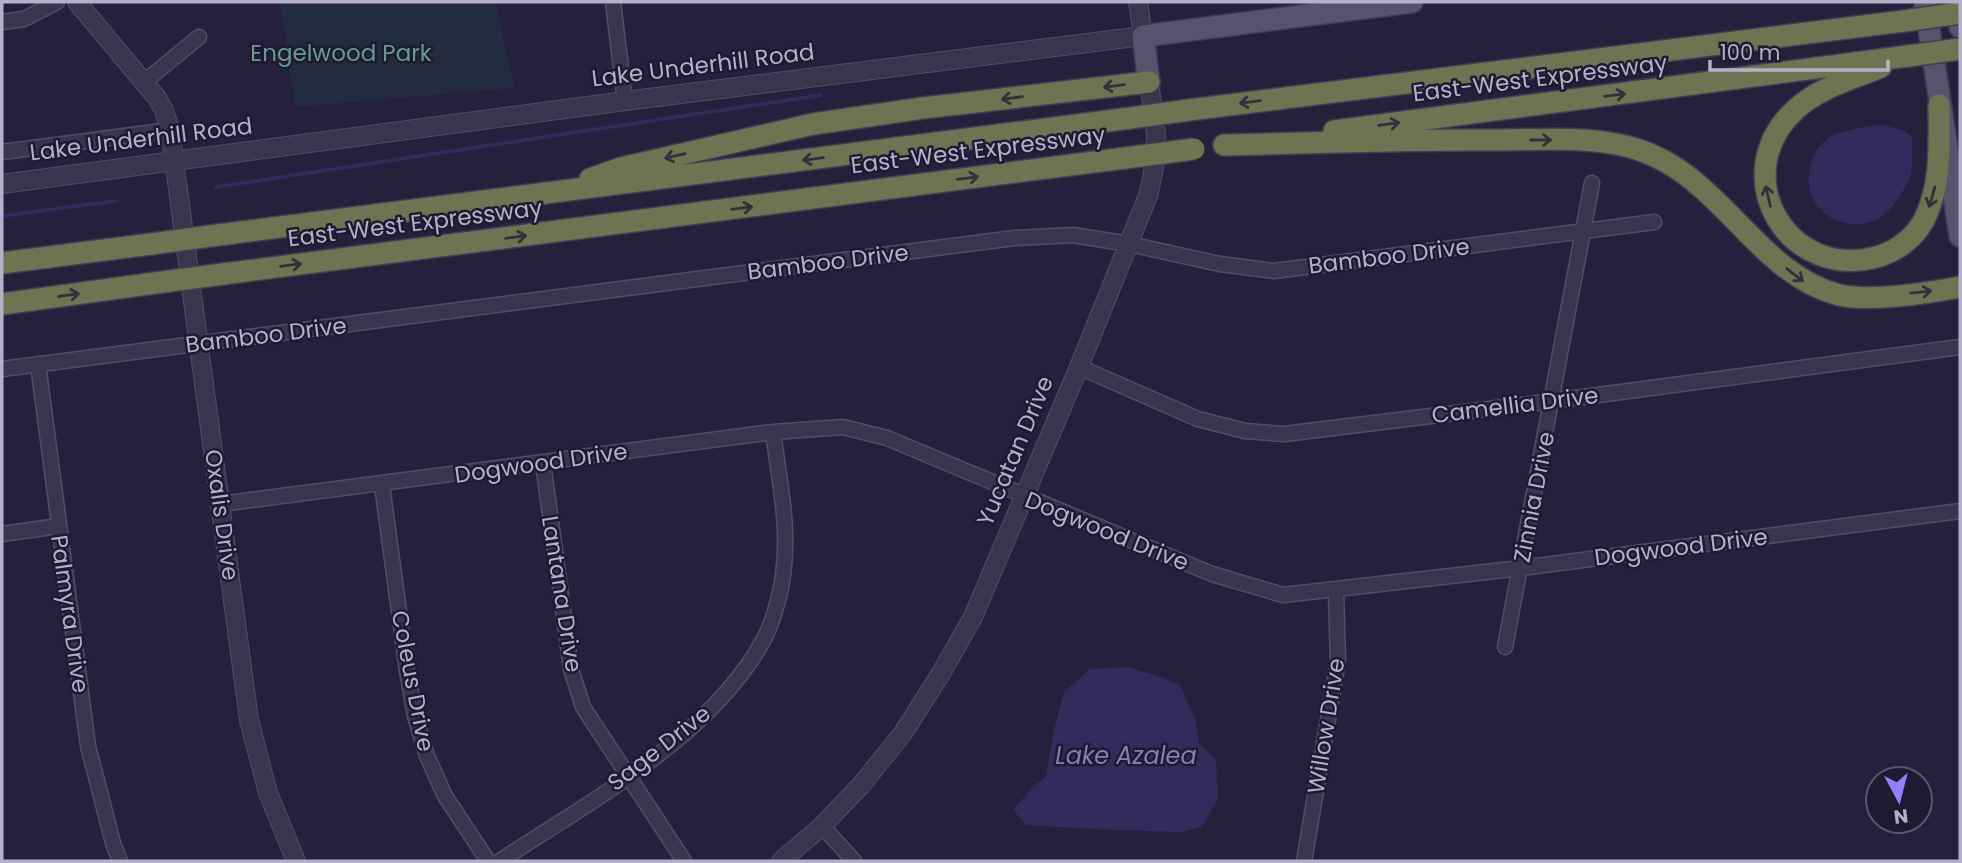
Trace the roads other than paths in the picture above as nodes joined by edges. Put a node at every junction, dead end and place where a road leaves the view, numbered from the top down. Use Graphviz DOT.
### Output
graph roads {
  1 [pos="57,2"];
  2 [pos="77,2"];
  3 [pos="613,2"];
  4 [pos="1138,2"];
  5 [pos="1412,2"];
  6 [pos="1925,2"];
  7 [pos="1957,2"];
  8 [pos="1960,13"];
  9 [pos="2,22"];
  10 [pos="1960,27"];
  11 [pos="1143,36"];
  12 [pos="199,37"];
  13 [pos="1960,49"];
  14 [pos="1908,56"];
  15 [pos="1149,82"];
  16 [pos="143,83"];
  17 [pos="625,101"];
  18 [pos="1939,105"];
  19 [pos="170,130"];
  20 [pos="1224,145"];
  21 [pos="2,152"];
  22 [pos="174,162"];
  23 [pos="1592,183"];
  24 [pos="2,184"];
  25 [pos="548,193"];
  26 [pos="1654,222"];
  27 [pos="1584,231"];
  28 [pos="1960,236"];
  29 [pos="1129,244"];
  30 [pos="2,263"];
  31 [pos="1960,287"];
  32 [pos="2,304"];
  33 [pos="199,344"];
  34 [pos="1960,347"];
  35 [pos="38,364"];
  36 [pos="1079,367"];
  37 [pos="2,369"];
  38 [pos="1553,401"];
  39 [pos="772,432"];
  40 [pos="543,463"];
  41 [pos="382,485"];
  42 [pos="1025,497"];
  43 [pos="220,505"];
  44 [pos="1960,511"];
  45 [pos="58,526"];
  46 [pos="2,534"];
  47 [pos="1521,568"];
  48 [pos="1336,591"];
  49 [pos="1505,647"];
  50 [pos="628,776"];
  51 [pos="822,826"];
  52 [pos="120,861"];
  53 [pos="296,861"];
  54 [pos="488,861"];
  55 [pos="500,861"];
  56 [pos="684,861"];
  57 [pos="781,861"];
  58 [pos="854,861"];
  59 [pos="1304,861"];
  1 -- 9 [label="street"];
  2 -- 16 [label="street, Oxalis Drive"];
  3 -- 17 [label="street"];
  4 -- 11 [label="street, Yucatan Drive"];
  5 -- 11 [label="main road, Lake Underhill Road"];
  6 -- 18 [label="main road"];
  7 -- 10 [label="main road"];
  8 -- 25 [label="highway, East-West Expressway, one-way, bridge"];
  11 -- 15 [label="main road, Yucatan Drive"];
  11 -- 17 [label="street, Lake Underhill Road"];
  12 -- 16 [label="street"];
  13 -- 14 [label="highway, East-West Expressway, bridge"];
  18 -- 14 [label="highway, one-way"];
  20 -- 14 [label="highway, East-West Expressway, one-way"];
  15 -- 25 [label="highway, one-way"];
  15 -- 29 [label="street, Yucatan Drive"];
  16 -- 19 [label="street, Oxalis Drive"];
  17 -- 22 [label="street, Lake Underhill Road"];
  18 -- 28 [label="main road"];
  19 -- 21 [label="street, Lake Underhill Road"];
  19 -- 22 [label="street, Oxalis Drive"];
  20 -- 31 [label="highway, one-way"];
  32 -- 20 [label="highway, East-West Expressway, one-way, bridge"];
  22 -- 24 [label="street, Lake Underhill Road"];
  22 -- 33 [label="street, Oxalis Drive"];
  23 -- 27 [label="street, Zinnia Drive"];
  25 -- 30 [label="highway, East-West Expressway, bridge"];
  26 -- 27 [label="street, Bamboo Drive"];
  27 -- 29 [label="street, Bamboo Drive"];
  27 -- 38 [label="street, Zinnia Drive"];
  29 -- 33 [label="street, Bamboo Drive"];
  29 -- 36 [label="street, Yucatan Drive"];
  33 -- 35 [label="street, Bamboo Drive"];
  33 -- 43 [label="street, Oxalis Drive"];
  34 -- 38 [label="street, Camellia Drive"];
  35 -- 37 [label="street, Bamboo Drive"];
  35 -- 45 [label="street, Palmyra Drive"];
  36 -- 38 [label="street, Camellia Drive"];
  36 -- 42 [label="street, Yucatan Drive"];
  38 -- 47 [label="street, Zinnia Drive"];
  39 -- 40 [label="street, Dogwood Drive"];
  39 -- 42 [label="street, Dogwood Drive"];
  39 -- 50 [label="street, Sage Drive"];
  40 -- 41 [label="street, Dogwood Drive"];
  40 -- 50 [label="street, Lantana Drive"];
  41 -- 43 [label="street, Dogwood Drive"];
  41 -- 54 [label="street, Coleus Drive"];
  42 -- 48 [label="street, Dogwood Drive"];
  42 -- 51 [label="street, Yucatan Drive"];
  43 -- 53 [label="street, Oxalis Drive"];
  44 -- 47 [label="street, Dogwood Drive"];
  45 -- 46 [label="street"];
  45 -- 52 [label="street, Palmyra Drive"];
  47 -- 48 [label="street, Dogwood Drive"];
  47 -- 49 [label="street, Zinnia Drive"];
  48 -- 59 [label="street, Willow Drive"];
  50 -- 55 [label="street, Sage Drive"];
  50 -- 56 [label="street, Lantana Drive"];
  51 -- 57 [label="street, Yucatan Drive"];
  51 -- 58 [label="street"];
}
